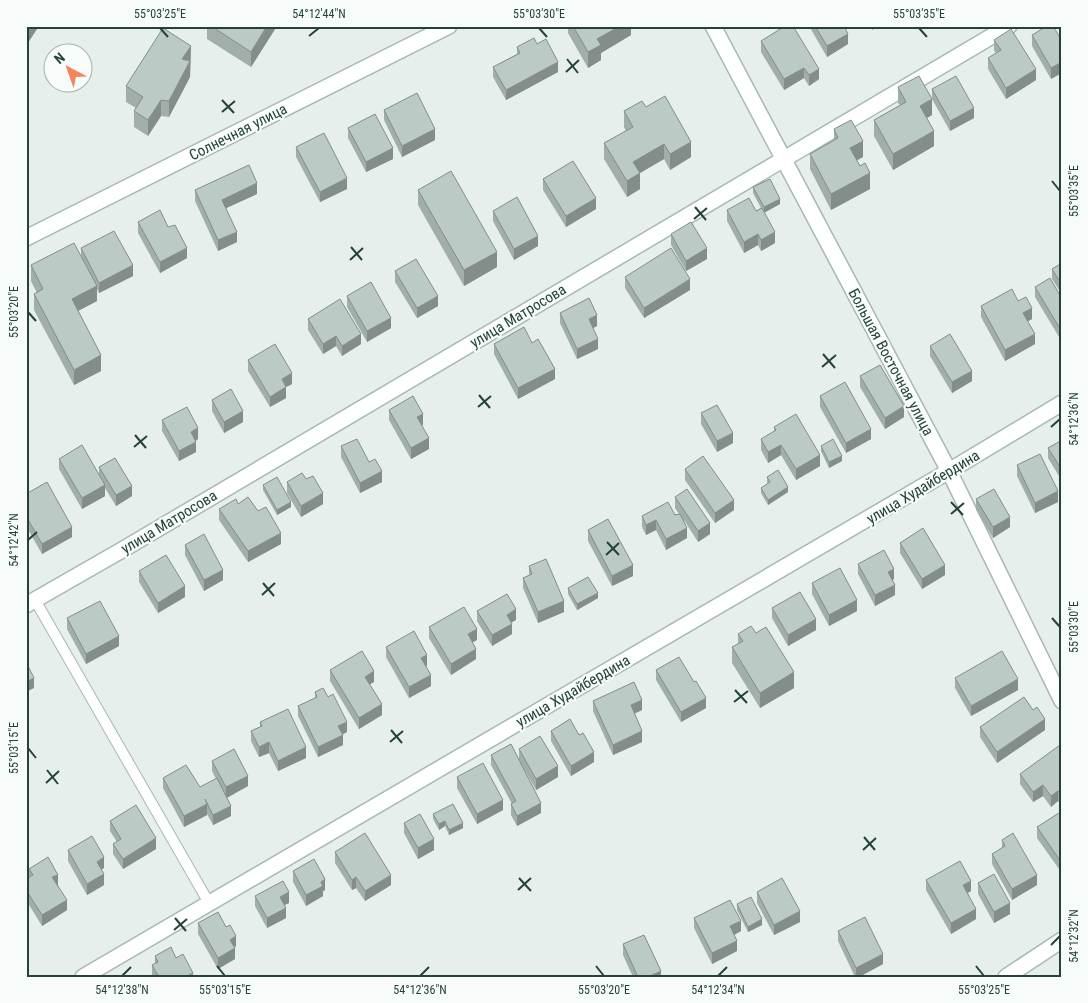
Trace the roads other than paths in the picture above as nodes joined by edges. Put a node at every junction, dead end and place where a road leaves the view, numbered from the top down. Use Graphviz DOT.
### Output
graph roads {
  1 [pos="449,26"];
  2 [pos="713,26"];
  3 [pos="1009,26"];
  4 [pos="784,158"];
  5 [pos="26,238"];
  6 [pos="1062,403"];
  7 [pos="949,472"];
  8 [pos="30,602"];
  9 [pos="1062,701"];
  10 [pos="210,903"];
  11 [pos="1062,940"];
  12 [pos="83,977"];
  13 [pos="1006,977"];
  1 -- 5 [label="street, Солнечная улица"];
  2 -- 4 [label="street, Большая Восточная улица"];
  3 -- 4 [label="street, улица Матросова"];
  4 -- 7 [label="street, Большая Восточная улица"];
  4 -- 8 [label="street, улица Матросова"];
  6 -- 7 [label="street, улица Худайбердина"];
  7 -- 9 [label="street, Большая Восточная улица"];
  7 -- 10 [label="street, улица Худайбердина"];
  8 -- 10 [label="lane"];
  10 -- 12 [label="street, улица Худайбердина"];
  11 -- 13 [label="street"];
}
